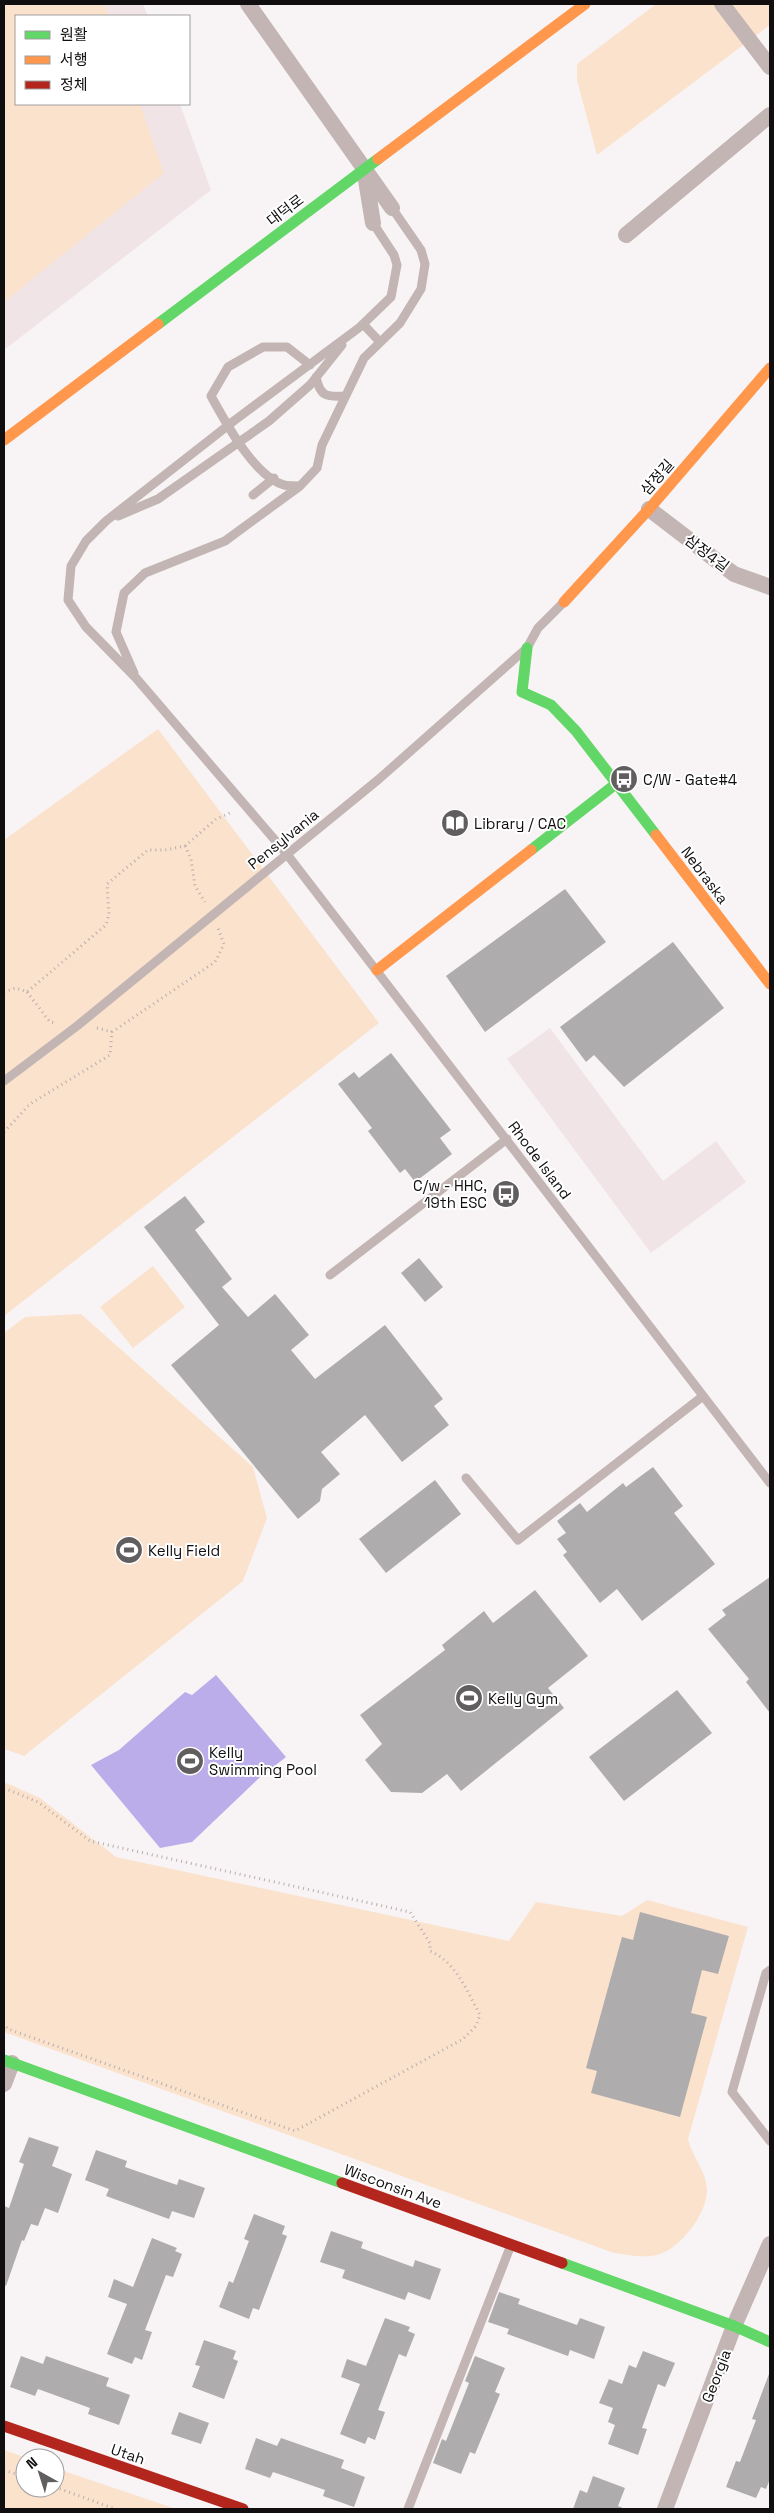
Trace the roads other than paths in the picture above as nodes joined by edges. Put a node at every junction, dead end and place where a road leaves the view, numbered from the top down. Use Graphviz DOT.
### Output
graph roads {
  1 [pos="248,4"];
  2 [pos="585,4"];
  3 [pos="722,4"];
  4 [pos="770,67"];
  5 [pos="770,115"];
  6 [pos="364,170"];
  7 [pos="392,208"];
  8 [pos="373,224"];
  9 [pos="626,235"];
  10 [pos="363,324"];
  11 [pos="352,333"];
  12 [pos="379,341"];
  13 [pos="310,365"];
  14 [pos="770,368"];
  15 [pos="316,377"];
  16 [pos="345,396"];
  17 [pos="228,426"];
  18 [pos="4,440"];
  19 [pos="238,443"];
  20 [pos="274,478"];
  21 [pos="300,486"];
  22 [pos="253,495"];
  23 [pos="649,509"];
  24 [pos="106,521"];
  25 [pos="770,588"];
  26 [pos="564,602"];
  27 [pos="527,648"];
  28 [pos="136,678"];
  29 [pos="617,783"];
  30 [pos="286,853"];
  31 [pos="377,970"];
  32 [pos="770,984"];
  33 [pos="4,1081"];
  34 [pos="507,1139"];
  35 [pos="330,1275"];
  36 [pos="703,1396"];
  37 [pos="466,1478"];
  38 [pos="770,1484"];
  39 [pos="770,1970"];
  40 [pos="8,2061"];
  41 [pos="4,2084"];
  42 [pos="770,2141"];
  43 [pos="770,2244"];
  44 [pos="511,2245"];
  45 [pos="734,2326"];
  46 [pos="770,2342"];
  47 [pos="4,2426"];
  48 [pos="243,2509"];
  49 [pos="408,2509"];
  50 [pos="666,2509"];
  1 -- 6 [label="street"];
  2 -- 6 [label="street, 대덕로"];
  3 -- 4 [label="street"];
  5 -- 9 [label="street"];
  6 -- 7 [label="street"];
  6 -- 8 [label="street"];
  6 -- 18 [label="street, 대덕로"];
  7 -- 12 [label="lane"];
  8 -- 10 [label="lane"];
  10 -- 11 [label="lane"];
  10 -- 12 [label="lane"];
  11 -- 13 [label="lane"];
  11 -- 15 [label="lane"];
  12 -- 16 [label="lane"];
  13 -- 17 [label="lane"];
  13 -- 17 [label="lane"];
  14 -- 23 [label="street, 삼정길"];
  15 -- 16 [label="lane"];
  15 -- 19 [label="lane"];
  16 -- 21 [label="lane"];
  17 -- 19 [label="lane"];
  17 -- 24 [label="lane"];
  19 -- 20 [label="lane"];
  19 -- 24 [label="lane"];
  20 -- 21 [label="lane"];
  20 -- 22 [label="lane"];
  21 -- 28 [label="lane"];
  23 -- 25 [label="street, 삼정4길"];
  23 -- 26 [label="street, 삼정길"];
  24 -- 28 [label="lane"];
  26 -- 27 [label="lane, Pensylvania"];
  27 -- 29 [label="street, Nebraska"];
  27 -- 30 [label="lane, Pensylvania"];
  28 -- 30 [label="lane, Rhode Island"];
  29 -- 31 [label="street"];
  29 -- 32 [label="street, Nebraska"];
  30 -- 31 [label="lane, Rhode Island"];
  30 -- 33 [label="lane, Pensylvania"];
  31 -- 34 [label="lane, Rhode Island"];
  34 -- 35 [label="lane"];
  34 -- 36 [label="lane, Rhode Island"];
  36 -- 37 [label="lane"];
  36 -- 38 [label="lane, Rhode Island"];
  39 -- 42 [label="lane"];
  40 -- 41 [label="street"];
  40 -- 44 [label="street, Wisconsin Ave"];
  43 -- 45 [label="street, Georgia"];
  44 -- 45 [label="street, Wisconsin Ave"];
  44 -- 49 [label="lane"];
  45 -- 46 [label="street, Wisconsin Ave"];
  45 -- 50 [label="street, Georgia"];
  47 -- 48 [label="street, Utah"];
}
